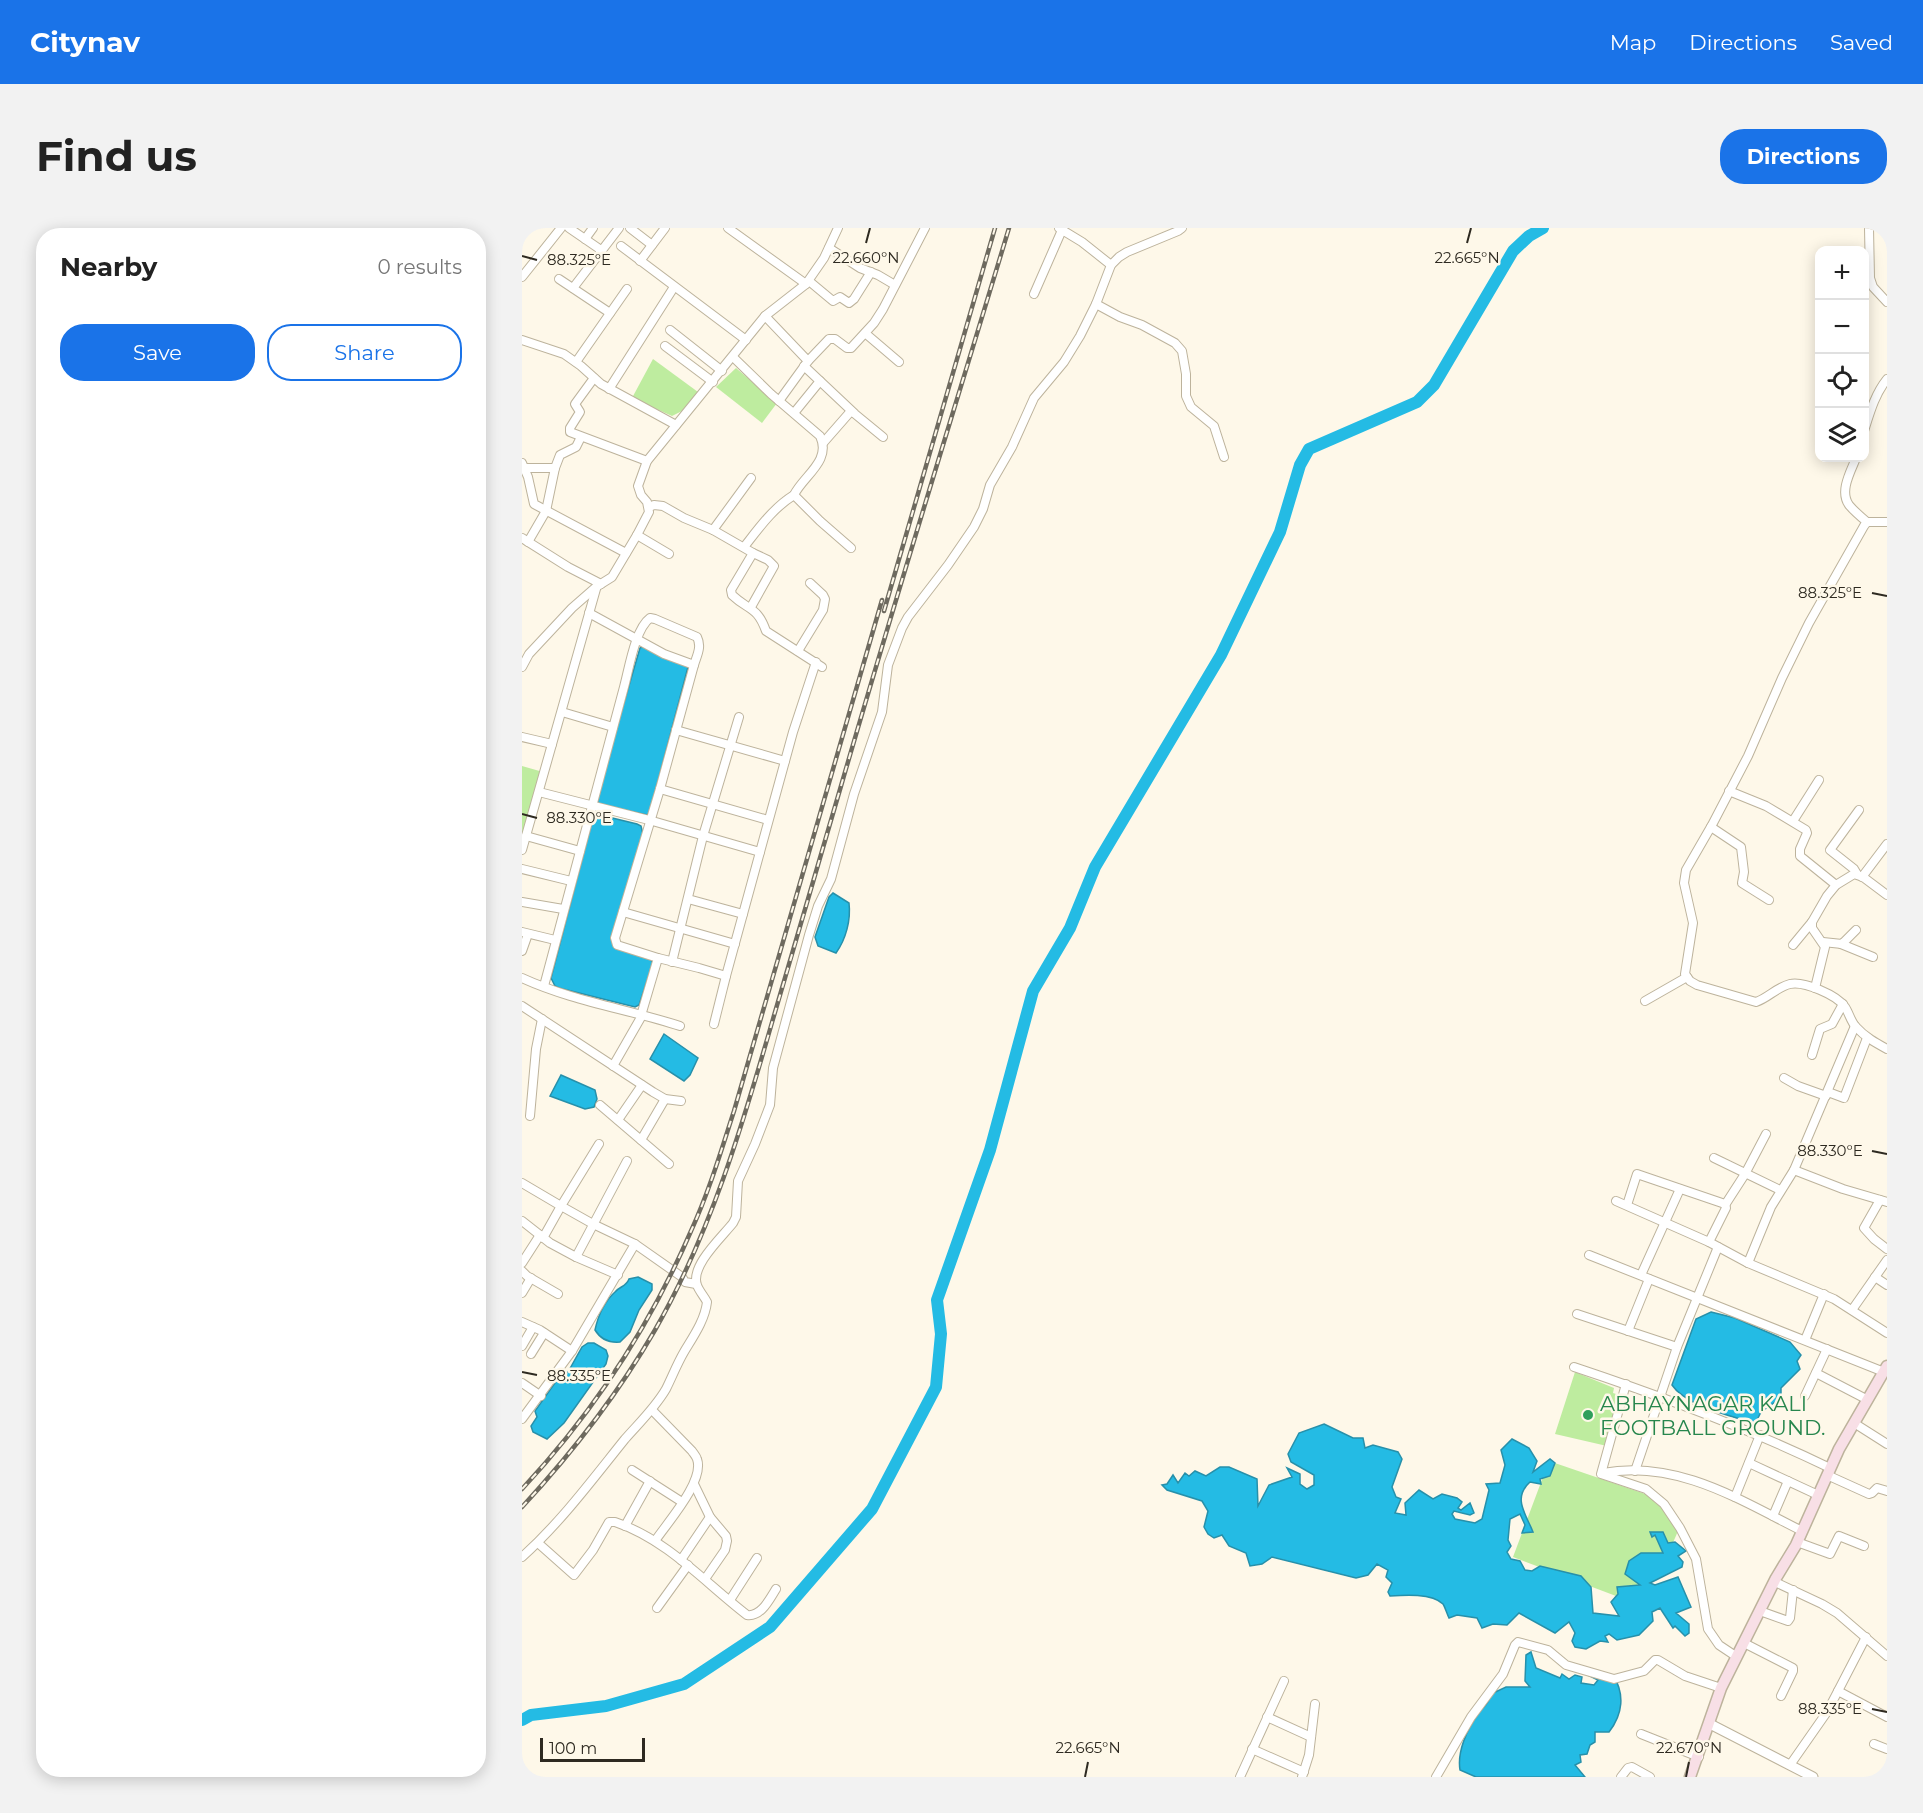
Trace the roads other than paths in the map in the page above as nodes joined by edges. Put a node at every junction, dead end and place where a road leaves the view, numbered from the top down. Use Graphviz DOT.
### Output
graph roads {
  1 [pos="561,228"];
  2 [pos="569,228"];
  3 [pos="593,228"];
  4 [pos="619,228"];
  5 [pos="630,228"];
  6 [pos="665,228"];
  7 [pos="728,228"];
  8 [pos="838,228"];
  9 [pos="925,228"];
  10 [pos="1182,228"];
  11 [pos="1869,228"];
  12 [pos="1061,229"];
  13 [pos="585,239"];
  14 [pos="652,244"];
  15 [pos="621,246"];
  16 [pos="829,248"];
  17 [pos="601,250"];
  18 [pos="640,261"];
  19 [pos="1108,262"];
  20 [pos="871,272"];
  21 [pos="522,277"];
  22 [pos="559,279"];
  23 [pos="807,283"];
  24 [pos="895,285"];
  25 [pos="674,287"];
  26 [pos="573,288"];
  27 [pos="627,289"];
  28 [pos="1034,294"];
  29 [pos="1887,302"];
  30 [pos="1096,304"];
  31 [pos="610,313"];
  32 [pos="765,316"];
  33 [pos="670,330"];
  34 [pos="865,333"];
  35 [pos="746,340"];
  36 [pos="524,344"];
  37 [pos="665,346"];
  38 [pos="733,357"];
  39 [pos="899,362"];
  40 [pos="576,363"];
  41 [pos="806,363"];
  42 [pos="722,371"];
  43 [pos="594,378"];
  44 [pos="1887,379"];
  45 [pos="820,381"];
  46 [pos="713,382"];
  47 [pos="609,389"];
  48 [pos="779,401"];
  49 [pos="851,411"];
  50 [pos="794,413"];
  51 [pos="1869,415"];
  52 [pos="676,425"];
  53 [pos="581,437"];
  54 [pos="883,437"];
  55 [pos="824,443"];
  56 [pos="1224,457"];
  57 [pos="647,461"];
  58 [pos="1854,462"];
  59 [pos="523,465"];
  60 [pos="555,468"];
  61 [pos="751,478"];
  62 [pos="794,495"];
  63 [pos="649,507"];
  64 [pos="546,511"];
  65 [pos="1867,522"];
  66 [pos="1887,522"];
  67 [pos="712,530"];
  68 [pos="638,535"];
  69 [pos="525,540"];
  70 [pos="744,547"];
  71 [pos="851,548"];
  72 [pos="626,553"];
  73 [pos="753,553"];
  74 [pos="669,554"];
  75 [pos="810,583"];
  76 [pos="598,586"];
  77 [pos="751,607"];
  78 [pos="589,613"];
  79 [pos="637,639"];
  80 [pos="798,651"];
  81 [pos="523,665"];
  82 [pos="694,665"];
  83 [pos="562,712"];
  84 [pos="739,717"];
  85 [pos="613,727"];
  86 [pos="676,730"];
  87 [pos="522,736"];
  88 [pos="552,744"];
  89 [pos="730,746"];
  90 [pos="785,761"];
  91 [pos="1819,780"];
  92 [pos="660,789"];
  93 [pos="1730,791"];
  94 [pos="539,792"];
  95 [pos="713,804"];
  96 [pos="592,806"];
  97 [pos="1859,810"];
  98 [pos="650,820"];
  99 [pos="768,820"];
  100 [pos="1793,821"];
  101 [pos="1711,827"];
  102 [pos="526,836"];
  103 [pos="703,836"];
  104 [pos="1887,844"];
  105 [pos="522,850"];
  106 [pos="580,851"];
  107 [pos="760,852"];
  108 [pos="522,869"];
  109 [pos="1859,876"];
  110 [pos="571,881"];
  111 [pos="1836,885"];
  112 [pos="1887,895"];
  113 [pos="688,898"];
  114 [pos="1769,900"];
  115 [pos="522,902"];
  116 [pos="563,909"];
  117 [pos="623,912"];
  118 [pos="743,914"];
  119 [pos="1812,922"];
  120 [pos="680,928"];
  121 [pos="1856,930"];
  122 [pos="525,933"];
  123 [pos="555,940"];
  124 [pos="1823,942"];
  125 [pos="735,944"];
  126 [pos="1841,944"];
  127 [pos="1793,945"];
  128 [pos="522,951"];
  129 [pos="1873,957"];
  130 [pos="658,958"];
  131 [pos="672,962"];
  132 [pos="726,976"];
  133 [pos="1687,977"];
  134 [pos="522,978"];
  135 [pos="544,986"];
  136 [pos="1815,988"];
  137 [pos="1646,1001"];
  138 [pos="1843,1004"];
  139 [pos="522,1006"];
  140 [pos="642,1014"];
  141 [pos="542,1019"];
  142 [pos="714,1023"];
  143 [pos="680,1026"];
  144 [pos="1855,1026"];
  145 [pos="1868,1038"];
  146 [pos="1887,1049"];
  147 [pos="1812,1055"];
  148 [pos="613,1066"];
  149 [pos="1784,1078"];
  150 [pos="642,1085"];
  151 [pos="1827,1094"];
  152 [pos="665,1099"];
  153 [pos="681,1101"];
  154 [pos="600,1105"];
  155 [pos="530,1116"];
  156 [pos="618,1120"];
  157 [pos="1766,1134"];
  158 [pos="641,1140"];
  159 [pos="599,1144"];
  160 [pos="1714,1158"];
  161 [pos="627,1161"];
  162 [pos="669,1164"];
  163 [pos="1794,1170"];
  164 [pos="1745,1174"];
  165 [pos="522,1183"];
  166 [pos="1680,1189"];
  167 [pos="1780,1190"];
  168 [pos="1616,1201"];
  169 [pos="1883,1201"];
  170 [pos="1627,1205"];
  171 [pos="1725,1205"];
  172 [pos="561,1206"];
  173 [pos="522,1221"];
  174 [pos="1664,1222"];
  175 [pos="592,1224"];
  176 [pos="542,1236"];
  177 [pos="1709,1242"];
  178 [pos="635,1244"];
  179 [pos="1718,1247"];
  180 [pos="1887,1249"];
  181 [pos="1589,1255"];
  182 [pos="576,1257"];
  183 [pos="1887,1260"];
  184 [pos="522,1263"];
  185 [pos="1748,1263"];
  186 [pos="522,1271"];
  187 [pos="618,1275"];
  188 [pos="1641,1275"];
  189 [pos="1875,1277"];
  190 [pos="531,1278"];
  191 [pos="1649,1279"];
  192 [pos="696,1284"];
  193 [pos="1887,1285"];
  194 [pos="522,1293"];
  195 [pos="558,1294"];
  196 [pos="1824,1294"];
  197 [pos="1697,1298"];
  198 [pos="1852,1310"];
  199 [pos="1577,1314"];
  200 [pos="522,1322"];
  201 [pos="534,1327"];
  202 [pos="1628,1331"];
  203 [pos="544,1333"];
  204 [pos="1887,1333"];
  205 [pos="1805,1340"];
  206 [pos="522,1346"];
  207 [pos="1677,1347"];
  208 [pos="1827,1349"];
  209 [pos="572,1351"];
  210 [pos="531,1354"];
  211 [pos="1574,1366"];
  212 [pos="1885,1369"];
  213 [pos="1816,1373"];
  214 [pos="522,1383"];
  215 [pos="1626,1384"];
  216 [pos="540,1396"];
  217 [pos="1805,1396"];
  218 [pos="1661,1397"];
  219 [pos="1868,1400"];
  220 [pos="652,1410"];
  221 [pos="522,1419"];
  222 [pos="1854,1423"];
  223 [pos="1760,1435"];
  224 [pos="1887,1444"];
  225 [pos="1749,1463"];
  226 [pos="632,1470"];
  227 [pos="1635,1471"];
  228 [pos="1829,1472"];
  229 [pos="1600,1474"];
  230 [pos="1788,1481"];
  231 [pos="650,1482"];
  232 [pos="694,1484"];
  233 [pos="1887,1491"];
  234 [pos="1818,1495"];
  235 [pos="1735,1497"];
  236 [pos="682,1502"];
  237 [pos="1773,1516"];
  238 [pos="710,1517"];
  239 [pos="625,1526"];
  240 [pos="1802,1531"];
  241 [pos="655,1541"];
  242 [pos="1797,1542"];
  243 [pos="538,1543"];
  244 [pos="1864,1546"];
  245 [pos="522,1557"];
  246 [pos="757,1558"];
  247 [pos="685,1562"];
  248 [pos="705,1579"];
  249 [pos="1775,1582"];
  250 [pos="777,1589"];
  251 [pos="1793,1590"];
  252 [pos="730,1600"];
  253 [pos="657,1608"];
  254 [pos="1760,1611"];
  255 [pos="1866,1637"];
  256 [pos="1744,1643"];
  257 [pos="1886,1653"];
  258 [pos="1737,1658"];
  259 [pos="1284,1681"];
  260 [pos="1721,1688"];
  261 [pos="1838,1691"];
  262 [pos="1780,1696"];
  263 [pos="1315,1704"];
  264 [pos="1267,1717"];
  265 [pos="1887,1717"];
  266 [pos="1710,1724"];
  267 [pos="1641,1734"];
  268 [pos="1311,1737"];
  269 [pos="1874,1744"];
  270 [pos="1252,1749"];
  271 [pos="1887,1749"];
  272 [pos="1699,1756"];
  273 [pos="1790,1765"];
  274 [pos="1303,1775"];
  275 [pos="1240,1777"];
  276 [pos="1436,1777"];
  277 [pos="1621,1777"];
  278 [pos="1650,1777"];
  279 [pos="1690,1777"];
  280 [pos="1813,1777"];
  1 -- 21 [label="street"];
  2 -- 13 [label="street"];
  3 -- 13 [label="street"];
  4 -- 17 [label="street"];
  5 -- 14 [label="street"];
  6 -- 14 [label="street"];
  7 -- 23 [label="street"];
  8 -- 16 [label="street"];
  9 -- 24 [label="street"];
  10 -- 19 [label="street"];
  11 -- 29 [label="street"];
  12 -- 19 [label="street"];
  12 -- 28 [label="street"];
  13 -- 17 [label="street"];
  14 -- 18 [label="street"];
  15 -- 18 [label="street"];
  16 -- 20 [label="street"];
  16 -- 23 [label="street"];
  17 -- 26 [label="street"];
  18 -- 25 [label="street"];
  19 -- 30 [label="street"];
  20 -- 23 [label="street"];
  20 -- 24 [label="street"];
  22 -- 26 [label="street"];
  23 -- 32 [label="street"];
  24 -- 34 [label="street"];
  25 -- 35 [label="street"];
  25 -- 47 [label="street"];
  26 -- 31 [label="street"];
  27 -- 31 [label="street"];
  30 -- 56 [label="street"];
  30 -- 192 [label="street"];
  31 -- 40 [label="street"];
  32 -- 35 [label="street"];
  32 -- 41 [label="street"];
  33 -- 42 [label="street"];
  34 -- 39 [label="street"];
  34 -- 41 [label="street"];
  35 -- 38 [label="street"];
  36 -- 40 [label="street"];
  37 -- 46 [label="street"];
  38 -- 42 [label="street"];
  38 -- 48 [label="street"];
  40 -- 43 [label="street"];
  41 -- 45 [label="street"];
  41 -- 48 [label="street"];
  42 -- 46 [label="street"];
  43 -- 47 [label="street"];
  43 -- 53 [label="street"];
  44 -- 51 [label="street"];
  45 -- 49 [label="street"];
  45 -- 50 [label="street"];
  46 -- 52 [label="street"];
  47 -- 52 [label="street"];
  48 -- 50 [label="street"];
  49 -- 54 [label="street"];
  49 -- 55 [label="street"];
  50 -- 55 [label="street"];
  52 -- 57 [label="street"];
  53 -- 57 [label="street"];
  53 -- 60 [label="street"];
  55 -- 62 [label="street"];
  57 -- 63 [label="street"];
  58 -- 65 [label="street"];
  59 -- 60 [label="street"];
  59 -- 64 [label="street"];
  60 -- 64 [label="street"];
  61 -- 67 [label="street"];
  62 -- 70 [label="street"];
  62 -- 71 [label="street"];
  63 -- 67 [label="street"];
  63 -- 68 [label="street"];
  64 -- 69 [label="street"];
  64 -- 72 [label="street"];
  65 -- 66 [label="street"];
  65 -- 93 [label="street"];
  67 -- 70 [label="street"];
  68 -- 72 [label="street"];
  68 -- 74 [label="street"];
  69 -- 76 [label="street"];
  70 -- 73 [label="street"];
  72 -- 76 [label="street"];
  73 -- 77 [label="street"];
  73 -- 77 [label="street"];
  75 -- 80 [label="street"];
  76 -- 78 [label="street"];
  76 -- 81 [label="street"];
  77 -- 80 [label="street"];
  78 -- 79 [label="street"];
  78 -- 83 [label="street"];
  79 -- 82 [label="street"];
  79 -- 82 [label="street"];
  79 -- 85 [label="street"];
  80 -- 90 [label="street"];
  82 -- 86 [label="street"];
  83 -- 85 [label="street"];
  83 -- 88 [label="street"];
  84 -- 89 [label="street"];
  85 -- 96 [label="street"];
  86 -- 89 [label="street"];
  86 -- 92 [label="street"];
  87 -- 88 [label="street"];
  88 -- 94 [label="street"];
  89 -- 90 [label="street"];
  89 -- 95 [label="street"];
  90 -- 99 [label="street"];
  91 -- 100 [label="street"];
  92 -- 95 [label="street"];
  92 -- 98 [label="street"];
  93 -- 100 [label="street"];
  93 -- 101 [label="street"];
  94 -- 96 [label="street"];
  94 -- 102 [label="street"];
  95 -- 99 [label="street"];
  95 -- 103 [label="street"];
  96 -- 98 [label="street"];
  96 -- 106 [label="street"];
  97 -- 109 [label="street"];
  98 -- 103 [label="street"];
  98 -- 117 [label="street"];
  99 -- 107 [label="street"];
  100 -- 111 [label="street"];
  101 -- 114 [label="street"];
  101 -- 133 [label="street"];
  102 -- 105 [label="street"];
  102 -- 106 [label="street"];
  103 -- 107 [label="street"];
  103 -- 113 [label="street"];
  104 -- 109 [label="street"];
  106 -- 110 [label="street"];
  107 -- 118 [label="street"];
  108 -- 110 [label="street"];
  109 -- 111 [label="street"];
  109 -- 112 [label="street"];
  110 -- 116 [label="street"];
  111 -- 119 [label="street"];
  113 -- 118 [label="street"];
  113 -- 120 [label="street"];
  115 -- 116 [label="street"];
  116 -- 123 [label="street"];
  117 -- 120 [label="street"];
  117 -- 130 [label="street"];
  118 -- 125 [label="street"];
  119 -- 124 [label="street"];
  119 -- 127 [label="street"];
  120 -- 125 [label="street"];
  120 -- 131 [label="street"];
  121 -- 126 [label="street"];
  122 -- 123 [label="street"];
  122 -- 128 [label="street"];
  123 -- 135 [label="street"];
  124 -- 126 [label="street"];
  124 -- 136 [label="street"];
  125 -- 132 [label="street"];
  126 -- 129 [label="street"];
  130 -- 131 [label="street"];
  130 -- 140 [label="street"];
  131 -- 132 [label="street"];
  132 -- 142 [label="street"];
  133 -- 136 [label="street"];
  133 -- 137 [label="street"];
  134 -- 135 [label="street"];
  135 -- 140 [label="street"];
  136 -- 138 [label="street"];
  138 -- 144 [label="street"];
  138 -- 147 [label="street"];
  139 -- 141 [label="street"];
  140 -- 143 [label="street"];
  140 -- 148 [label="street"];
  141 -- 148 [label="street"];
  141 -- 155 [label="street"];
  144 -- 145 [label="street"];
  144 -- 151 [label="street"];
  145 -- 146 [label="street"];
  145 -- 151 [label="street"];
  148 -- 150 [label="street"];
  149 -- 151 [label="street"];
  150 -- 152 [label="street"];
  150 -- 156 [label="street"];
  151 -- 163 [label="street"];
  152 -- 153 [label="street"];
  152 -- 158 [label="street"];
  154 -- 156 [label="street"];
  156 -- 158 [label="street"];
  157 -- 164 [label="street"];
  158 -- 162 [label="street"];
  159 -- 172 [label="street"];
  160 -- 164 [label="street"];
  161 -- 175 [label="street"];
  163 -- 167 [label="street"];
  163 -- 169 [label="street"];
  164 -- 167 [label="street"];
  164 -- 171 [label="street"];
  165 -- 172 [label="street"];
  166 -- 170 [label="street"];
  166 -- 171 [label="street"];
  166 -- 174 [label="street"];
  167 -- 185 [label="street"];
  168 -- 170 [label="street"];
  169 -- 180 [label="street"];
  170 -- 174 [label="street"];
  171 -- 177 [label="street"];
  172 -- 175 [label="street"];
  172 -- 176 [label="street"];
  173 -- 176 [label="street"];
  174 -- 177 [label="street"];
  174 -- 188 [label="street"];
  175 -- 178 [label="street"];
  175 -- 182 [label="street"];
  176 -- 182 [label="street"];
  176 -- 184 [label="street"];
  177 -- 179 [label="street"];
  178 -- 187 [label="street"];
  178 -- 192 [label="street"];
  179 -- 185 [label="street"];
  179 -- 197 [label="street"];
  181 -- 188 [label="street"];
  182 -- 187 [label="street"];
  183 -- 189 [label="street"];
  185 -- 196 [label="street"];
  186 -- 190 [label="street"];
  187 -- 209 [label="street"];
  188 -- 191 [label="street"];
  189 -- 193 [label="street"];
  189 -- 198 [label="street"];
  190 -- 194 [label="street"];
  190 -- 195 [label="street"];
  191 -- 197 [label="street"];
  191 -- 202 [label="street"];
  192 -- 220 [label="street"];
  196 -- 198 [label="street"];
  196 -- 205 [label="street"];
  197 -- 205 [label="street"];
  197 -- 207 [label="street"];
  198 -- 204 [label="street"];
  199 -- 202 [label="street"];
  200 -- 201 [label="street"];
  201 -- 203 [label="street"];
  201 -- 206 [label="street"];
  202 -- 207 [label="street"];
  203 -- 209 [label="street"];
  203 -- 210 [label="street"];
  205 -- 208 [label="street"];
  207 -- 218 [label="street"];
  208 -- 212 [label="street"];
  208 -- 213 [label="street"];
  209 -- 216 [label="street"];
  211 -- 215 [label="street"];
  212 -- 219 [label="main road"];
  213 -- 217 [label="street"];
  213 -- 219 [label="street"];
  214 -- 216 [label="street"];
  215 -- 218 [label="street"];
  215 -- 229 [label="street"];
  216 -- 221 [label="street"];
  218 -- 223 [label="street"];
  218 -- 227 [label="street"];
  219 -- 222 [label="main road"];
  220 -- 232 [label="street"];
  220 -- 243 [label="street"];
  222 -- 224 [label="street"];
  222 -- 228 [label="main road"];
  223 -- 225 [label="street"];
  223 -- 228 [label="street"];
  225 -- 230 [label="street"];
  225 -- 235 [label="street"];
  226 -- 231 [label="street"];
  227 -- 229 [label="street"];
  227 -- 235 [label="street"];
  228 -- 233 [label="street"];
  228 -- 234 [label="main road"];
  229 -- 258 [label="street"];
  230 -- 234 [label="street"];
  230 -- 237 [label="street"];
  231 -- 236 [label="street"];
  231 -- 239 [label="street"];
  232 -- 236 [label="street"];
  232 -- 238 [label="street"];
  234 -- 240 [label="main road"];
  235 -- 237 [label="street"];
  236 -- 241 [label="street"];
  237 -- 240 [label="street"];
  238 -- 247 [label="street"];
  238 -- 248 [label="street"];
  239 -- 241 [label="street"];
  239 -- 243 [label="street"];
  240 -- 242 [label="main road"];
  241 -- 247 [label="street"];
  242 -- 244 [label="street"];
  242 -- 249 [label="main road"];
  243 -- 245 [label="street"];
  246 -- 252 [label="street"];
  247 -- 248 [label="street"];
  247 -- 253 [label="street"];
  248 -- 252 [label="street"];
  249 -- 251 [label="street"];
  249 -- 254 [label="main road"];
  250 -- 252 [label="street"];
  251 -- 254 [label="street"];
  251 -- 255 [label="street"];
  254 -- 256 [label="main road"];
  255 -- 257 [label="street"];
  255 -- 261 [label="street"];
  256 -- 258 [label="main road"];
  256 -- 262 [label="street"];
  258 -- 260 [label="main road"];
  259 -- 264 [label="street"];
  260 -- 266 [label="main road"];
  260 -- 276 [label="street"];
  261 -- 265 [label="street"];
  261 -- 273 [label="street"];
  263 -- 268 [label="street"];
  264 -- 268 [label="street"];
  264 -- 270 [label="street"];
  266 -- 272 [label="main road"];
  266 -- 273 [label="street"];
  267 -- 272 [label="street"];
  268 -- 274 [label="street"];
  269 -- 271 [label="street"];
  270 -- 274 [label="street"];
  270 -- 275 [label="street"];
  272 -- 279 [label="main road"];
  273 -- 280 [label="street"];
  277 -- 278 [label="street"];
}
